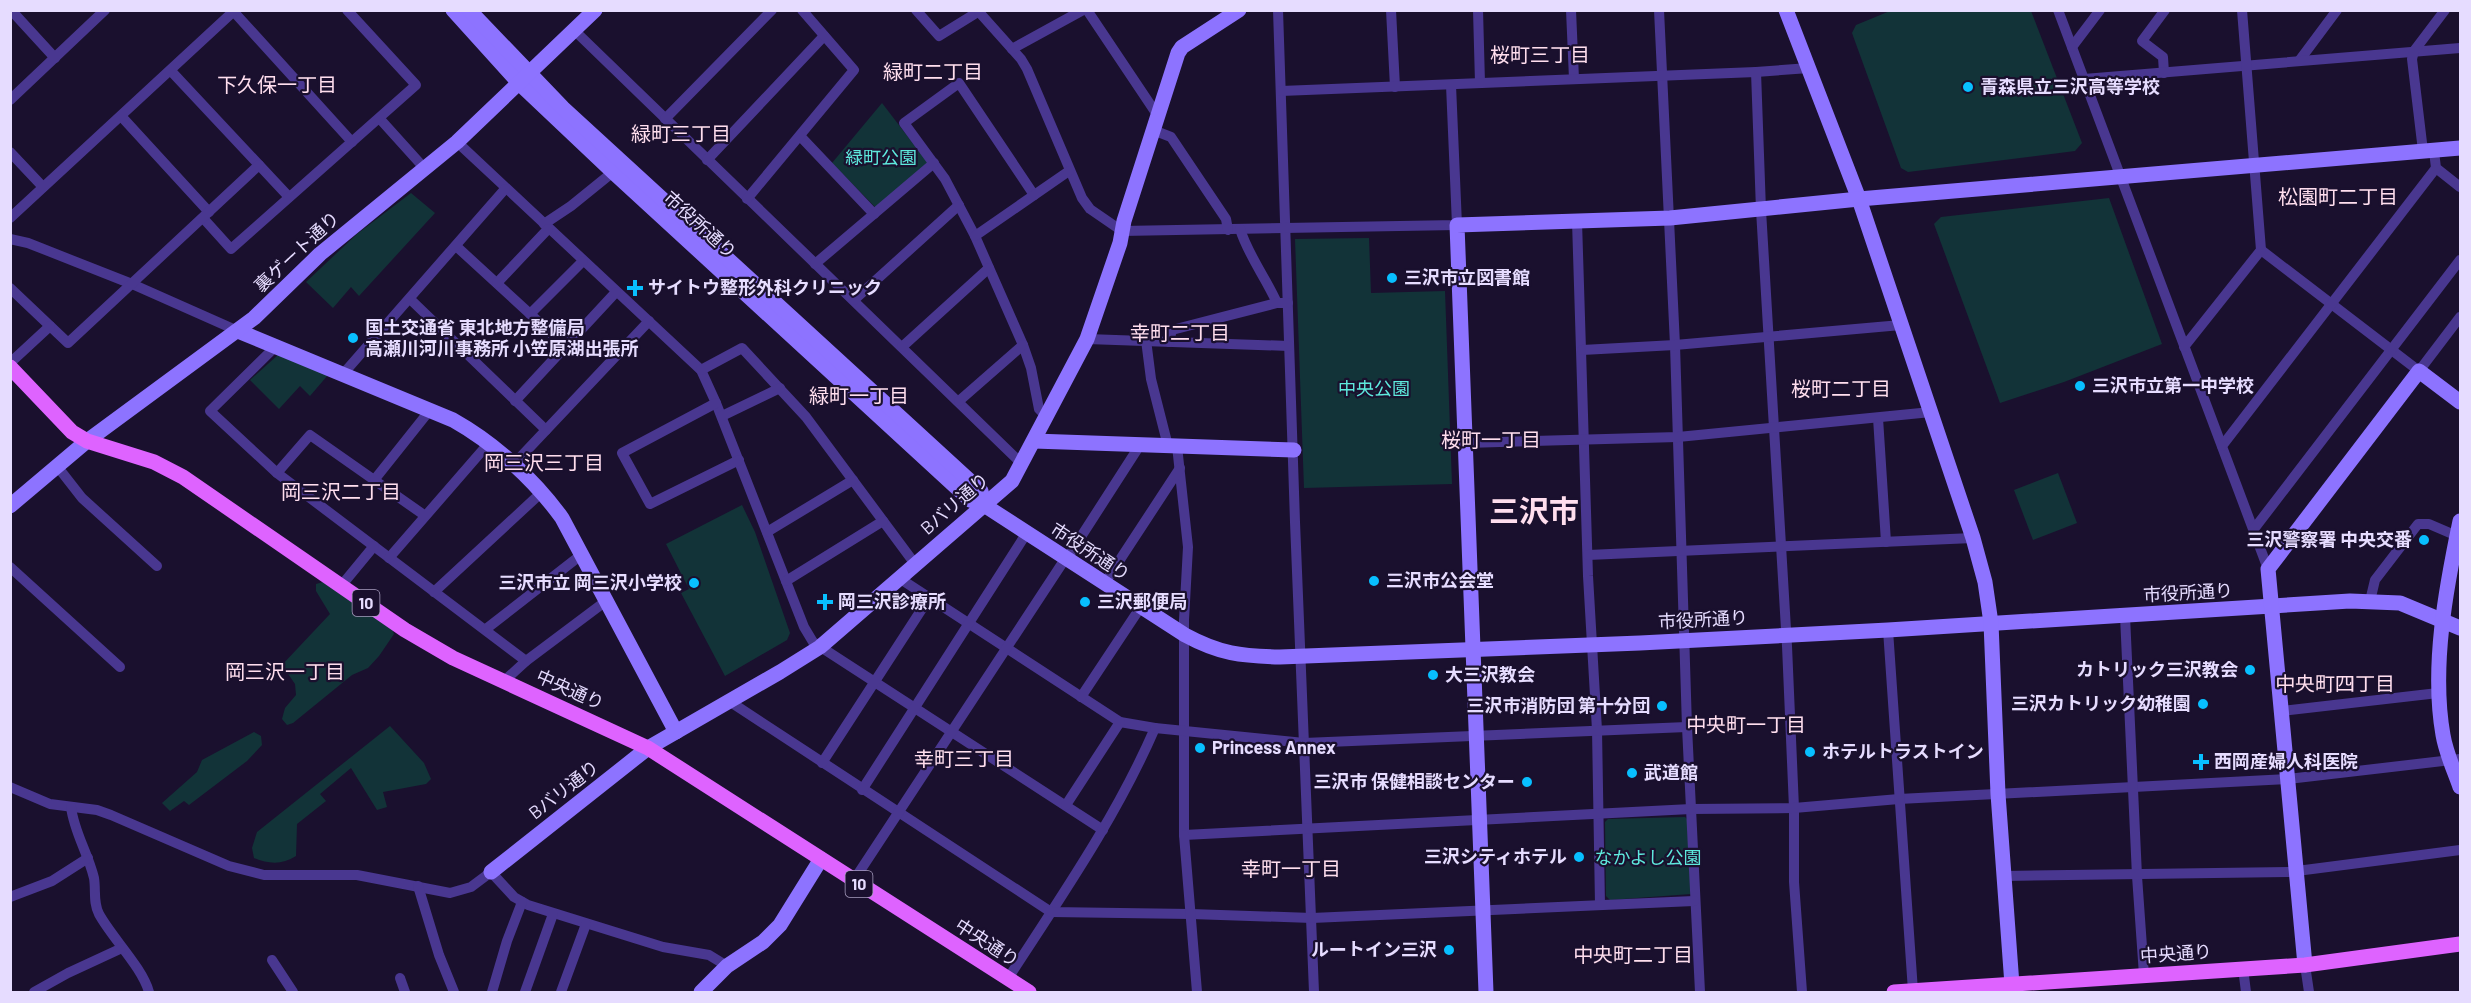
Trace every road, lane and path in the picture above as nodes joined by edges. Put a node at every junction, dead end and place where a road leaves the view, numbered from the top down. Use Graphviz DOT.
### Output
graph roads {
  1 [pos="11,10"];
  2 [pos="105,10"];
  3 [pos="347,10"];
  4 [pos="453,10"];
  5 [pos="469,10"];
  6 [pos="772,10"];
  7 [pos="802,10"];
  8 [pos="916,10"];
  9 [pos="1085,10"];
  10 [pos="1239,10"];
  11 [pos="1278,10"];
  12 [pos="1391,10"];
  13 [pos="1478,10"];
  14 [pos="1571,10"];
  15 [pos="1659,10"];
  16 [pos="1786,10"];
  17 [pos="2058,10"];
  18 [pos="2100,10"];
  19 [pos="2165,10"];
  20 [pos="2242,10"];
  21 [pos="2337,10"];
  22 [pos="2445,10"];
  23 [pos="234,11"];
  24 [pos="980,11"];
  25 [pos="590,12"];
  26 [pos="575,31"];
  27 [pos="824,36"];
  28 [pos="2072,47"];
  29 [pos="2460,48"];
  30 [pos="1012,49"];
  31 [pos="2414,51"];
  32 [pos="55,58"];
  33 [pos="2299,61"];
  34 [pos="2247,66"];
  35 [pos="1809,68"];
  36 [pos="171,70"];
  37 [pos="1756,72"];
  38 [pos="2164,73"];
  39 [pos="1661,75"];
  40 [pos="524,79"];
  41 [pos="1574,79"];
  42 [pos="2084,79"];
  43 [pos="1480,83"];
  44 [pos="1451,85"];
  45 [pos="1395,87"];
  46 [pos="1281,91"];
  47 [pos="10,100"];
  48 [pos="121,116"];
  49 [pos="380,119"];
  50 [pos="665,120"];
  51 [pos="1156,123"];
  52 [pos="801,137"];
  53 [pos="352,142"];
  54 [pos="458,142"];
  55 [pos="2460,148"];
  56 [pos="2428,151"];
  57 [pos="10,152"];
  58 [pos="707,160"];
  59 [pos="934,163"];
  60 [pos="259,165"];
  61 [pos="2255,166"];
  62 [pos="2436,168"];
  63 [pos="426,170"];
  64 [pos="1069,171"];
  65 [pos="613,172"];
  66 [pos="2121,177"];
  67 [pos="43,187"];
  68 [pos="2460,187"];
  69 [pos="505,189"];
  70 [pos="1034,195"];
  71 [pos="289,197"];
  72 [pos="747,199"];
  73 [pos="1859,200"];
  74 [pos="959,205"];
  75 [pos="1761,210"];
  76 [pos="874,214"];
  77 [pos="206,215"];
  78 [pos="10,218"];
  79 [pos="1670,218"];
  80 [pos="1577,221"];
  81 [pos="1457,225"];
  82 [pos="546,227"];
  83 [pos="1287,228"];
  84 [pos="1240,229"];
  85 [pos="1228,230"];
  86 [pos="1122,231"];
  87 [pos="975,236"];
  88 [pos="10,239"];
  89 [pos="456,246"];
  90 [pos="2261,250"];
  91 [pos="2460,260"];
  92 [pos="583,261"];
  93 [pos="815,264"];
  94 [pos="989,268"];
  95 [pos="497,283"];
  96 [pos="132,284"];
  97 [pos="10,288"];
  98 [pos="616,292"];
  99 [pos="410,299"];
  100 [pos="854,300"];
  101 [pos="1282,303"];
  102 [pos="2331,305"];
  103 [pos="530,314"];
  104 [pos="2460,317"];
  105 [pos="649,321"];
  106 [pos="50,326"];
  107 [pos="1901,326"];
  108 [pos="238,331"];
  109 [pos="1768,337"];
  110 [pos="1087,339"];
  111 [pos="1146,340"];
  112 [pos="1169,342"];
  113 [pos="1023,345"];
  114 [pos="1675,345"];
  115 [pos="565,346"];
  116 [pos="1289,346"];
  117 [pos="275,347"];
  118 [pos="902,347"];
  119 [pos="2184,348"];
  120 [pos="1582,350"];
  121 [pos="2392,351"];
  122 [pos="10,365"];
  123 [pos="701,370"];
  124 [pos="2419,371"];
  125 [pos="343,374"];
  126 [pos="780,388"];
  127 [pos="515,401"];
  128 [pos="959,401"];
  129 [pos="2460,402"];
  130 [pos="716,403"];
  131 [pos="430,410"];
  132 [pos="1931,412"];
  133 [pos="722,416"];
  134 [pos="1046,416"];
  135 [pos="1878,418"];
  136 [pos="1773,428"];
  137 [pos="546,430"];
  138 [pos="1678,437"];
  139 [pos="87,441"];
  140 [pos="1034,441"];
  141 [pos="1585,441"];
  142 [pos="1466,443"];
  143 [pos="488,444"];
  144 [pos="1140,445"];
  145 [pos="1173,446"];
  146 [pos="2222,447"];
  147 [pos="1294,450"];
  148 [pos="738,460"];
  149 [pos="1022,463"];
  150 [pos="513,465"];
  151 [pos="57,466"];
  152 [pos="1180,468"];
  153 [pos="277,473"];
  154 [pos="375,479"];
  155 [pos="853,480"];
  156 [pos="542,492"];
  157 [pos="984,505"];
  158 [pos="10,506"];
  159 [pos="424,515"];
  160 [pos="883,521"];
  161 [pos="2459,528"];
  162 [pos="2254,529"];
  163 [pos="766,532"];
  164 [pos="1026,534"];
  165 [pos="1972,538"];
  166 [pos="1886,542"];
  167 [pos="374,546"];
  168 [pos="1780,546"];
  169 [pos="1680,550"];
  170 [pos="581,555"];
  171 [pos="1588,555"];
  172 [pos="389,558"];
  173 [pos="1065,560"];
  174 [pos="915,564"];
  175 [pos="157,566"];
  176 [pos="10,567"];
  177 [pos="2268,569"];
  178 [pos="899,578"];
  179 [pos="786,581"];
  180 [pos="1104,584"];
  181 [pos="342,586"];
  182 [pos="434,592"];
  183 [pos="929,598"];
  184 [pos="606,601"];
  185 [pos="2370,601"];
  186 [pos="2272,607"];
  187 [pos="1140,608"];
  188 [pos="2125,616"];
  189 [pos="2444,621"];
  190 [pos="1991,623"];
  191 [pos="969,624"];
  192 [pos="2460,628"];
  193 [pos="486,629"];
  194 [pos="1888,630"];
  195 [pos="1185,635"];
  196 [pos="1786,635"];
  197 [pos="1685,640"];
  198 [pos="1592,644"];
  199 [pos="820,646"];
  200 [pos="1473,648"];
  201 [pos="1006,649"];
  202 [pos="1301,655"];
  203 [pos="526,661"];
  204 [pos="120,667"];
  205 [pos="875,681"];
  206 [pos="503,682"];
  207 [pos="2438,693"];
  208 [pos="1081,697"];
  209 [pos="729,701"];
  210 [pos="915,707"];
  211 [pos="2282,711"];
  212 [pos="1120,722"];
  213 [pos="1687,727"];
  214 [pos="1155,728"];
  215 [pos="1597,730"];
  216 [pos="952,731"];
  217 [pos="1184,731"];
  218 [pos="676,732"];
  219 [pos="1476,735"];
  220 [pos="1304,743"];
  221 [pos="648,748"];
  222 [pos="2455,760"];
  223 [pos="822,763"];
  224 [pos="2288,779"];
  225 [pos="2134,786"];
  226 [pos="10,787"];
  227 [pos="2460,787"];
  228 [pos="862,790"];
  229 [pos="1998,794"];
  230 [pos="1899,799"];
  231 [pos="1066,805"];
  232 [pos="71,807"];
  233 [pos="1794,808"];
  234 [pos="1691,809"];
  235 [pos="897,813"];
  236 [pos="1597,814"];
  237 [pos="1479,821"];
  238 [pos="1104,830"];
  239 [pos="1308,830"];
  240 [pos="1184,835"];
  241 [pos="2460,850"];
  242 [pos="88,858"];
  243 [pos="821,859"];
  244 [pos="2295,871"];
  245 [pos="491,873"];
  246 [pos="2005,876"];
  247 [pos="2137,876"];
  248 [pos="854,880"];
  249 [pos="418,886"];
  250 [pos="10,897"];
  251 [pos="1695,901"];
  252 [pos="522,902"];
  253 [pos="1600,905"];
  254 [pos="1482,911"];
  255 [pos="1051,912"];
  256 [pos="553,914"];
  257 [pos="1191,914"];
  258 [pos="1312,918"];
  259 [pos="586,924"];
  260 [pos="2460,945"];
  261 [pos="122,948"];
  262 [pos="272,960"];
  263 [pos="2305,965"];
  264 [pos="727,966"];
  265 [pos="2243,968"];
  266 [pos="2145,975"];
  267 [pos="400,978"];
  268 [pos="1007,980"];
  269 [pos="2012,985"];
  270 [pos="2069,987"];
  271 [pos="454,992"];
  272 [pos="1913,992"];
  273 [pos="34,993"];
  274 [pos="149,993"];
  275 [pos="293,993"];
  276 [pos="405,993"];
  277 [pos="492,993"];
  278 [pos="525,993"];
  279 [pos="561,993"];
  280 [pos="701,993"];
  281 [pos="1029,993"];
  282 [pos="1197,993"];
  283 [pos="1314,993"];
  284 [pos="1486,993"];
  285 [pos="1700,993"];
  286 [pos="1802,993"];
  287 [pos="1894,993"];
  288 [pos="2246,993"];
  289 [pos="2309,993"];
  1 -- 32 [label="street"];
  2 -- 32 [label="street"];
  3 -- 49 [label="street"];
  4 -- 40 [label="street, 市役所通り"];
  5 -- 40 [label="street, 市役所通り"];
  6 -- 50 [label="street"];
  7 -- 27 [label="street"];
  8 -- 24 [label="street"];
  9 -- 30 [label="street"];
  9 -- 51 [label="street"];
  10 -- 51 [label="street, Bバリ通り"];
  11 -- 46 [label="street"];
  12 -- 45 [label="street"];
  13 -- 43 [label="street"];
  14 -- 41 [label="street"];
  15 -- 39 [label="street"];
  16 -- 35 [label="street"];
  17 -- 28 [label="street"];
  18 -- 28 [label="street"];
  19 -- 38 [label="street"];
  20 -- 34 [label="street"];
  21 -- 33 [label="street"];
  22 -- 31 [label="street"];
  23 -- 36 [label="street"];
  23 -- 53 [label="street"];
  24 -- 30 [label="street"];
  25 -- 26 [label="street, 裏ゲート通り"];
  26 -- 40 [label="street, 裏ゲート通り"];
  26 -- 50 [label="street"];
  27 -- 52 [label="street"];
  27 -- 58 [label="street"];
  28 -- 42 [label="street"];
  29 -- 31 [label="street"];
  30 -- 64 [label="street"];
  31 -- 33 [label="street"];
  31 -- 56 [label="street"];
  32 -- 47 [label="street"];
  33 -- 34 [label="street"];
  34 -- 38 [label="street"];
  34 -- 61 [label="street"];
  35 -- 37 [label="street"];
  35 -- 73 [label="street"];
  36 -- 48 [label="street"];
  36 -- 60 [label="street"];
  37 -- 39 [label="street"];
  37 -- 75 [label="street"];
  38 -- 42 [label="street"];
  39 -- 41 [label="street"];
  39 -- 79 [label="street"];
  40 -- 54 [label="street, 裏ゲート通り"];
  40 -- 65 [label="street, 市役所通り"];
  40 -- 157 [label="street, 市役所通り"];
  41 -- 43 [label="street"];
  42 -- 66 [label="street"];
  43 -- 44 [label="street"];
  44 -- 45 [label="street"];
  44 -- 81 [label="street"];
  45 -- 46 [label="street"];
  46 -- 83 [label="street"];
  48 -- 67 [label="street"];
  48 -- 77 [label="street"];
  49 -- 53 [label="street"];
  49 -- 63 [label="street"];
  50 -- 58 [label="street"];
  51 -- 85 [label="street"];
  51 -- 86 [label="street, Bバリ通り"];
  52 -- 72 [label="street"];
  52 -- 76 [label="street"];
  53 -- 71 [label="street"];
  54 -- 63 [label="street, 裏ゲート通り"];
  54 -- 69 [label="street"];
  55 -- 56 [label="street"];
  56 -- 61 [label="street"];
  56 -- 62 [label="street"];
  57 -- 67 [label="street"];
  58 -- 72 [label="street"];
  59 -- 70 [label="street"];
  59 -- 74 [label="street"];
  59 -- 76 [label="street"];
  60 -- 71 [label="street"];
  60 -- 77 [label="street"];
  61 -- 66 [label="street"];
  61 -- 90 [label="street"];
  62 -- 68 [label="street"];
  62 -- 102 [label="street"];
  63 -- 108 [label="street, 裏ゲート通り"];
  64 -- 70 [label="street"];
  64 -- 86 [label="street"];
  65 -- 82 [label="street"];
  65 -- 157 [label="street, 市役所通り"];
  66 -- 73 [label="street"];
  66 -- 119 [label="street"];
  67 -- 78 [label="street"];
  69 -- 82 [label="street"];
  69 -- 89 [label="street"];
  70 -- 87 [label="street"];
  71 -- 77 [label="street"];
  72 -- 93 [label="street"];
  73 -- 75 [label="street"];
  73 -- 107 [label="street"];
  74 -- 87 [label="street"];
  74 -- 100 [label="street"];
  75 -- 79 [label="street"];
  75 -- 109 [label="street"];
  76 -- 93 [label="street"];
  77 -- 96 [label="street"];
  79 -- 80 [label="street"];
  79 -- 114 [label="street"];
  80 -- 81 [label="street"];
  80 -- 120 [label="street"];
  81 -- 83 [label="street"];
  81 -- 142 [label="street"];
  82 -- 92 [label="street"];
  82 -- 95 [label="street"];
  83 -- 84 [label="street"];
  83 -- 101 [label="street"];
  84 -- 85 [label="street"];
  84 -- 101 [label="street"];
  85 -- 86 [label="street"];
  86 -- 110 [label="street, Bバリ通り"];
  87 -- 94 [label="street"];
  88 -- 96 [label="street"];
  89 -- 95 [label="street"];
  89 -- 99 [label="street"];
  90 -- 102 [label="street"];
  90 -- 119 [label="street"];
  91 -- 121 [label="street"];
  92 -- 98 [label="street"];
  92 -- 103 [label="street"];
  93 -- 100 [label="street"];
  94 -- 113 [label="street"];
  94 -- 118 [label="street"];
  95 -- 103 [label="street"];
  96 -- 106 [label="street"];
  96 -- 108 [label="street"];
  97 -- 106 [label="street"];
  98 -- 105 [label="street"];
  98 -- 115 [label="street"];
  99 -- 125 [label="street"];
  99 -- 127 [label="street"];
  100 -- 118 [label="street"];
  101 -- 112 [label="street"];
  101 -- 116 [label="street"];
  102 -- 121 [label="street"];
  102 -- 146 [label="street"];
  103 -- 115 [label="street"];
  104 -- 124 [label="street"];
  105 -- 123 [label="street"];
  105 -- 137 [label="street"];
  106 -- 122 [label="street"];
  107 -- 109 [label="street"];
  107 -- 132 [label="street"];
  108 -- 117 [label="street"];
  108 -- 139 [label="street, 裏ゲート通り"];
  109 -- 114 [label="street"];
  109 -- 136 [label="street"];
  110 -- 111 [label="street"];
  110 -- 134 [label="street, Bバリ通り"];
  111 -- 112 [label="street"];
  111 -- 145 [label="street"];
  112 -- 116 [label="street"];
  113 -- 128 [label="street"];
  113 -- 134 [label="street"];
  114 -- 120 [label="street"];
  114 -- 138 [label="street"];
  115 -- 127 [label="street"];
  116 -- 147 [label="street"];
  117 -- 125 [label="street"];
  117 -- 153 [label="street"];
  118 -- 128 [label="street"];
  119 -- 146 [label="street"];
  120 -- 141 [label="street"];
  121 -- 124 [label="street"];
  121 -- 162 [label="street"];
  122 -- 139 [label="main road, 10"];
  123 -- 126 [label="street"];
  123 -- 130 [label="street"];
  124 -- 129 [label="street"];
  124 -- 177 [label="street"];
  125 -- 131 [label="street"];
  126 -- 133 [label="street"];
  126 -- 155 [label="street"];
  127 -- 137 [label="street"];
  128 -- 149 [label="street"];
  130 -- 133 [label="street"];
  130 -- 148 [label="street"];
  131 -- 143 [label="street"];
  131 -- 154 [label="street"];
  132 -- 135 [label="street"];
  132 -- 165 [label="street"];
  133 -- 148 [label="street"];
  134 -- 140 [label="street, Bバリ通り"];
  135 -- 136 [label="street"];
  135 -- 166 [label="street"];
  136 -- 138 [label="street"];
  136 -- 168 [label="street"];
  137 -- 150 [label="street"];
  138 -- 141 [label="street"];
  138 -- 169 [label="street"];
  139 -- 151 [label="street, 裏ゲート通り"];
  139 -- 181 [label="main road, 中央通り / 10"];
  140 -- 144 [label="street"];
  140 -- 149 [label="street, Bバリ通り"];
  141 -- 142 [label="street"];
  141 -- 171 [label="street"];
  142 -- 200 [label="street"];
  143 -- 150 [label="street"];
  143 -- 159 [label="street"];
  144 -- 145 [label="street"];
  144 -- 173 [label="street"];
  145 -- 147 [label="street"];
  145 -- 152 [label="street"];
  146 -- 162 [label="street"];
  147 -- 202 [label="street"];
  148 -- 163 [label="street"];
  149 -- 157 [label="street, Bバリ通り"];
  150 -- 156 [label="street"];
  151 -- 158 [label="street, 裏ゲート通り"];
  151 -- 175 [label="street"];
  152 -- 180 [label="street"];
  152 -- 195 [label="street"];
  153 -- 154 [label="street"];
  153 -- 167 [label="street"];
  154 -- 159 [label="street"];
  155 -- 160 [label="street"];
  155 -- 163 [label="street"];
  156 -- 170 [label="street"];
  156 -- 182 [label="street"];
  157 -- 164 [label="street, 市役所通り"];
  157 -- 174 [label="street, Bバリ通り"];
  159 -- 172 [label="street"];
  160 -- 174 [label="street"];
  160 -- 179 [label="street"];
  161 -- 185 [label="street"];
  161 -- 189 [label="street"];
  162 -- 177 [label="street"];
  163 -- 179 [label="street"];
  164 -- 173 [label="street, 市役所通り"];
  164 -- 191 [label="street"];
  165 -- 166 [label="street"];
  165 -- 190 [label="street"];
  166 -- 168 [label="street"];
  167 -- 172 [label="street"];
  167 -- 181 [label="street"];
  168 -- 169 [label="street"];
  168 -- 196 [label="street"];
  169 -- 171 [label="street"];
  169 -- 197 [label="street"];
  170 -- 184 [label="street"];
  170 -- 193 [label="street"];
  171 -- 198 [label="street"];
  172 -- 182 [label="street"];
  173 -- 180 [label="street, 市役所通り"];
  173 -- 201 [label="street"];
  174 -- 178 [label="street, Bバリ通り"];
  176 -- 204 [label="street"];
  177 -- 186 [label="street"];
  178 -- 183 [label="street"];
  178 -- 199 [label="street, Bバリ通り"];
  179 -- 199 [label="street"];
  180 -- 187 [label="street, 市役所通り"];
  181 -- 206 [label="main road, 中央通り / 10"];
  182 -- 193 [label="street"];
  183 -- 191 [label="street"];
  183 -- 205 [label="street"];
  184 -- 203 [label="street"];
  184 -- 218 [label="street"];
  185 -- 186 [label="street, 市役所通り"];
  185 -- 189 [label="street, 市役所通り"];
  186 -- 188 [label="street, 市役所通り"];
  186 -- 211 [label="street"];
  187 -- 195 [label="street, 市役所通り"];
  187 -- 208 [label="street"];
  188 -- 190 [label="street, 市役所通り"];
  188 -- 225 [label="street"];
  189 -- 192 [label="street, 市役所通り"];
  189 -- 207 [label="street"];
  190 -- 194 [label="street, 市役所通り"];
  190 -- 229 [label="street"];
  191 -- 201 [label="street"];
  191 -- 210 [label="street"];
  193 -- 203 [label="street"];
  194 -- 196 [label="street, 市役所通り"];
  194 -- 230 [label="street"];
  195 -- 202 [label="street, 市役所通り"];
  195 -- 217 [label="street"];
  196 -- 197 [label="street, 市役所通り"];
  196 -- 233 [label="street"];
  197 -- 198 [label="street, 市役所通り"];
  197 -- 213 [label="street"];
  198 -- 200 [label="street, 市役所通り"];
  198 -- 215 [label="street"];
  199 -- 205 [label="street"];
  199 -- 209 [label="street, Bバリ通り"];
  200 -- 202 [label="street, 市役所通り"];
  200 -- 219 [label="street"];
  201 -- 208 [label="street"];
  201 -- 216 [label="street"];
  202 -- 220 [label="street"];
  203 -- 206 [label="street"];
  205 -- 210 [label="street"];
  205 -- 223 [label="street"];
  206 -- 221 [label="main road, 中央通り / 10"];
  207 -- 211 [label="street"];
  207 -- 222 [label="street"];
  208 -- 212 [label="street"];
  209 -- 218 [label="street, Bバリ通り"];
  209 -- 223 [label="street"];
  210 -- 216 [label="street"];
  210 -- 228 [label="street"];
  211 -- 224 [label="street"];
  212 -- 214 [label="street"];
  212 -- 231 [label="street"];
  213 -- 215 [label="street"];
  213 -- 234 [label="street"];
  214 -- 217 [label="street"];
  214 -- 238 [label="street"];
  215 -- 219 [label="street"];
  215 -- 236 [label="street"];
  216 -- 231 [label="street"];
  216 -- 235 [label="street"];
  217 -- 220 [label="street"];
  217 -- 240 [label="street"];
  218 -- 221 [label="street, Bバリ通り"];
  219 -- 220 [label="street"];
  219 -- 237 [label="street"];
  220 -- 239 [label="street"];
  221 -- 243 [label="main road, 中央通り / 10"];
  221 -- 245 [label="street, Bバリ通り"];
  222 -- 224 [label="street"];
  222 -- 227 [label="street"];
  223 -- 228 [label="street"];
  224 -- 225 [label="street"];
  224 -- 244 [label="street"];
  225 -- 229 [label="street"];
  225 -- 247 [label="street"];
  226 -- 232 [label="street"];
  228 -- 235 [label="street"];
  229 -- 230 [label="street"];
  229 -- 246 [label="street"];
  230 -- 233 [label="street"];
  230 -- 272 [label="street"];
  231 -- 238 [label="street"];
  232 -- 242 [label="street"];
  232 -- 249 [label="street"];
  233 -- 234 [label="street"];
  233 -- 286 [label="street"];
  234 -- 236 [label="street"];
  234 -- 251 [label="street"];
  235 -- 248 [label="street"];
  235 -- 255 [label="street"];
  236 -- 237 [label="street"];
  236 -- 253 [label="street"];
  237 -- 239 [label="street"];
  237 -- 254 [label="street"];
  238 -- 255 [label="street"];
  239 -- 240 [label="street"];
  239 -- 258 [label="street"];
  240 -- 257 [label="street"];
  241 -- 244 [label="street"];
  242 -- 250 [label="street"];
  242 -- 261 [label="street"];
  243 -- 248 [label="main road, 中央通り / 10"];
  243 -- 264 [label="street"];
  244 -- 247 [label="street"];
  244 -- 263 [label="street"];
  245 -- 249 [label="street"];
  245 -- 252 [label="street"];
  246 -- 247 [label="street"];
  246 -- 269 [label="street"];
  247 -- 266 [label="street"];
  248 -- 268 [label="main road, 中央通り / 10"];
  249 -- 271 [label="street"];
  251 -- 253 [label="street"];
  251 -- 285 [label="street"];
  252 -- 256 [label="street"];
  252 -- 277 [label="street"];
  253 -- 254 [label="street"];
  254 -- 258 [label="street"];
  254 -- 284 [label="street"];
  255 -- 257 [label="street"];
  255 -- 268 [label="street"];
  256 -- 259 [label="street"];
  256 -- 278 [label="street"];
  257 -- 258 [label="street"];
  257 -- 282 [label="street"];
  258 -- 283 [label="street"];
  259 -- 264 [label="street"];
  259 -- 279 [label="street"];
  260 -- 263 [label="main road, 中央通り"];
  261 -- 273 [label="street"];
  261 -- 274 [label="street"];
  262 -- 275 [label="street"];
  263 -- 265 [label="main road, 中央通り"];
  263 -- 289 [label="street"];
  264 -- 280 [label="street"];
  265 -- 266 [label="main road, 中央通り"];
  265 -- 288 [label="street"];
  266 -- 270 [label="main road, 中央通り"];
  267 -- 276 [label="street"];
  268 -- 281 [label="main road, 中央通り / 10"];
  269 -- 270 [label="main road, 中央通り"];
  269 -- 272 [label="main road, 中央通り"];
  272 -- 287 [label="main road, 中央通り"];
}
